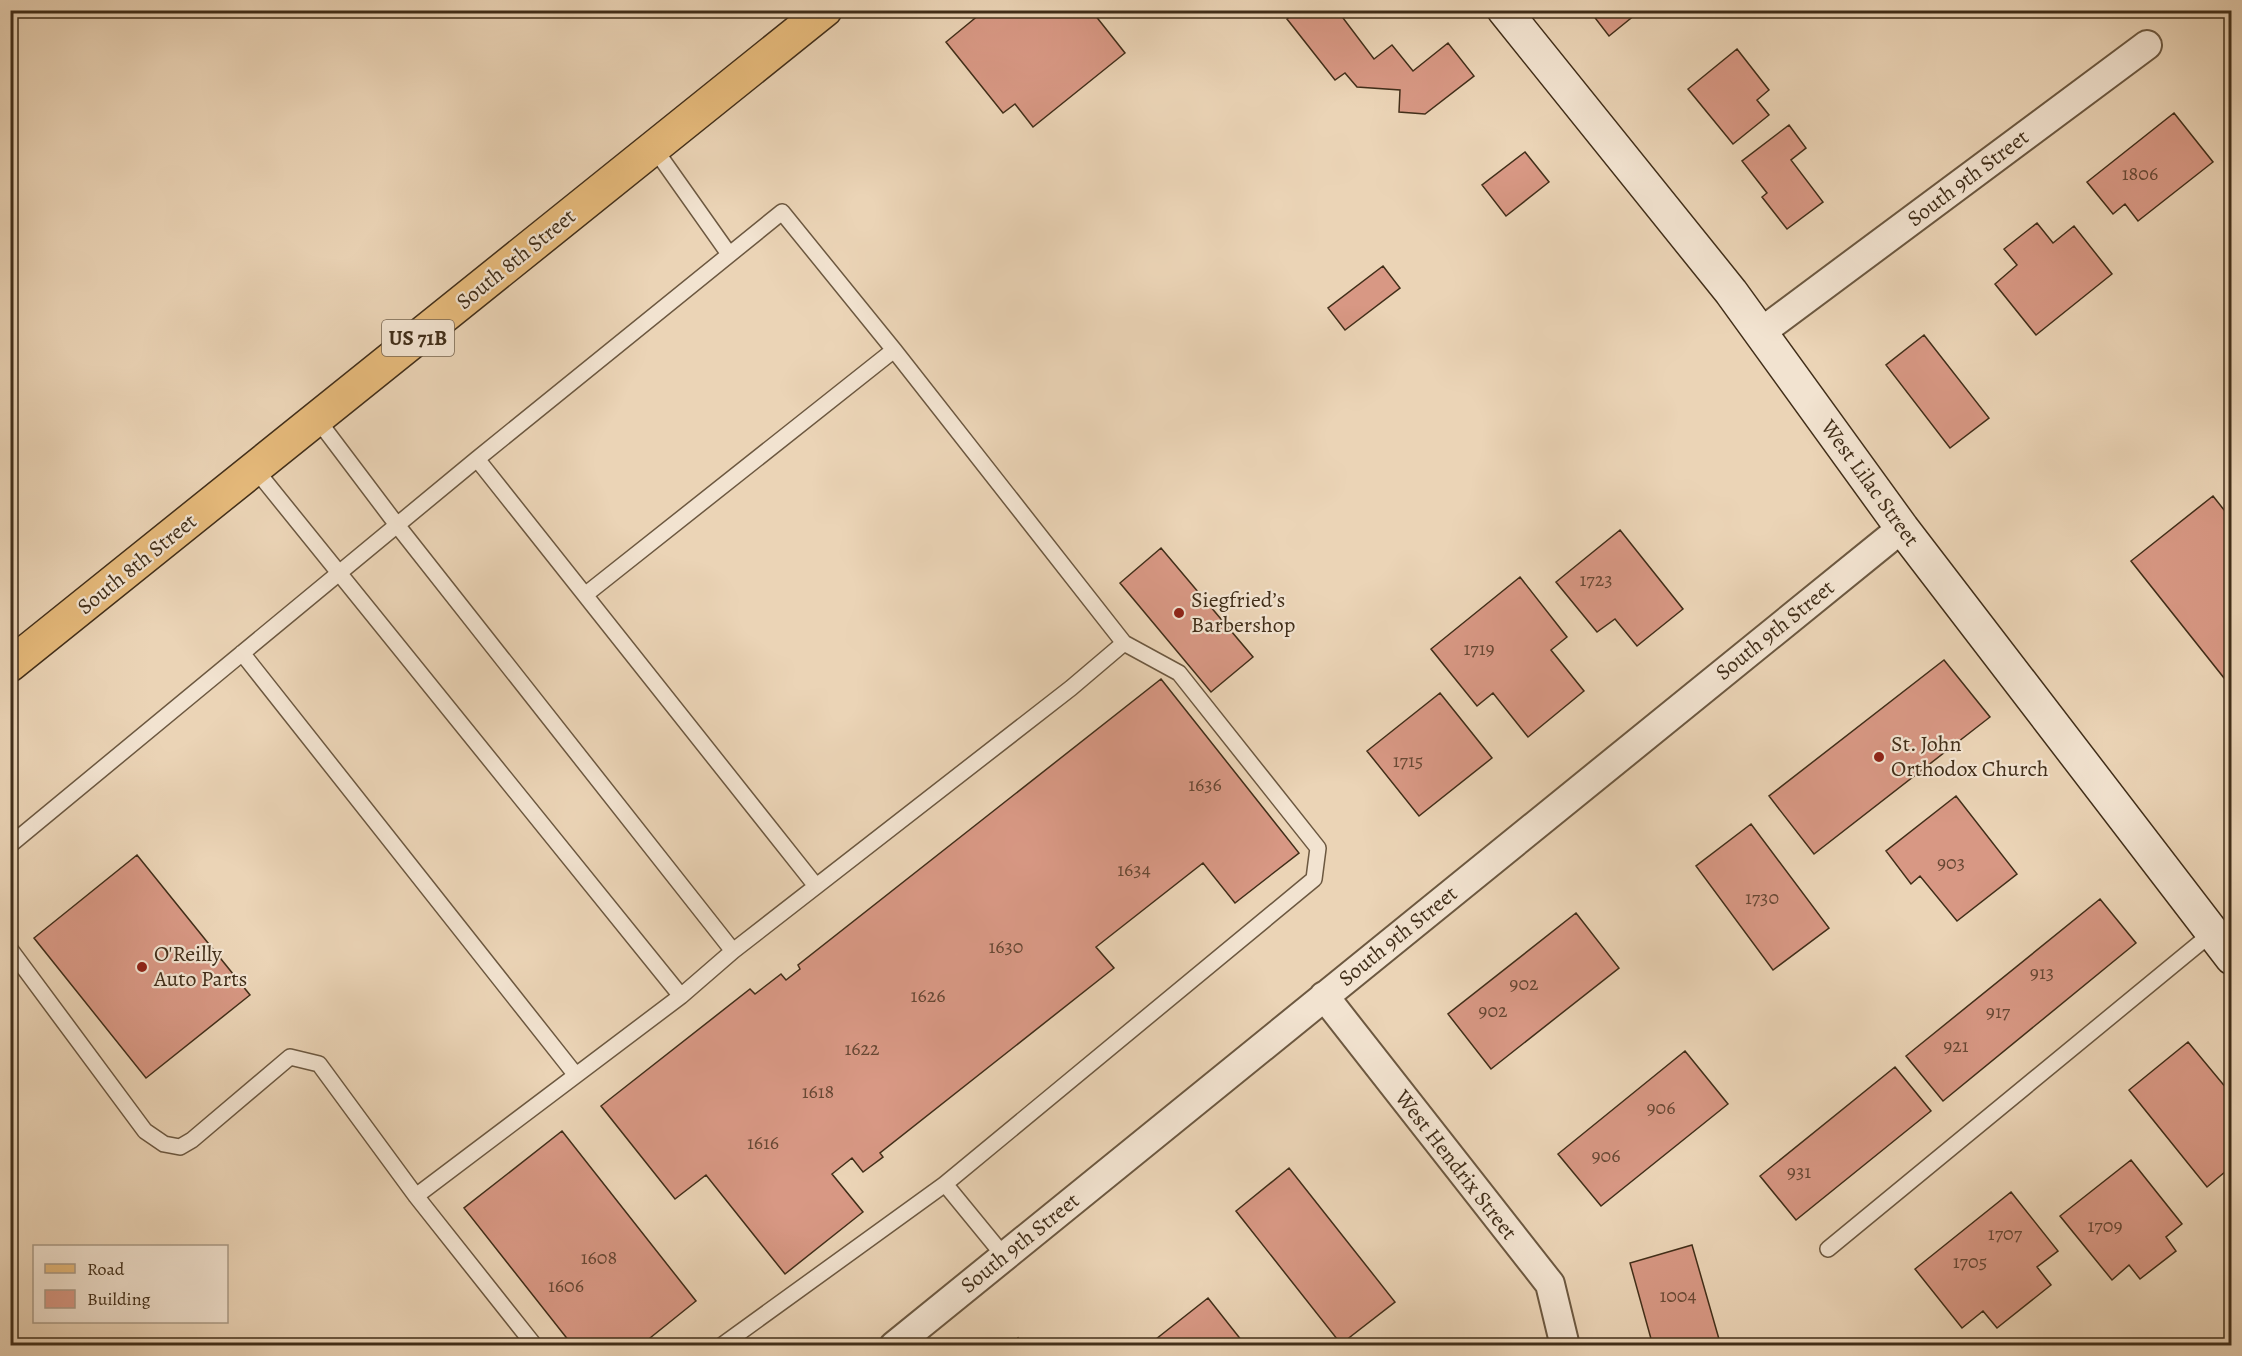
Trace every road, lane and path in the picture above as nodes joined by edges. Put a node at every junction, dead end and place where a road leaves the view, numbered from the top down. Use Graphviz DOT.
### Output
graph roads {
  1 [pos="825,10"];
  2 [pos="1504,10"];
  3 [pos="2147,45"];
  4 [pos="654,148"];
  5 [pos="729,254"];
  6 [pos="1760,333"];
  7 [pos="894,350"];
  8 [pos="317,419"];
  9 [pos="477,459"];
  10 [pos="255,469"];
  11 [pos="397,525"];
  12 [pos="1902,528"];
  13 [pos="340,573"];
  14 [pos="585,595"];
  15 [pos="1124,643"];
  16 [pos="242,653"];
  17 [pos="10,666"];
  18 [pos="10,845"];
  19 [pos="816,886"];
  20 [pos="2212,933"];
  21 [pos="10,949"];
  22 [pos="733,951"];
  23 [pos="2232,958"];
  24 [pos="681,996"];
  25 [pos="1324,996"];
  26 [pos="575,1074"];
  27 [pos="945,1184"];
  28 [pos="416,1196"];
  29 [pos="1828,1249"];
  30 [pos="1004,1256"];
  31 [pos="535,1346"];
  32 [pos="720,1346"];
  33 [pos="894,1346"];
  34 [pos="1565,1346"];
  1 -- 4 [label="main road, South 8th Street / US 71B"];
  2 -- 6 [label="street, West Lilac Street"];
  3 -- 6 [label="street, South 9th Street"];
  4 -- 5 [label="lane"];
  4 -- 8 [label="main road, South 8th Street / US 71B"];
  5 -- 7 [label="lane"];
  5 -- 9 [label="lane"];
  6 -- 12 [label="street, West Lilac Street"];
  7 -- 14 [label="lane"];
  7 -- 15 [label="lane"];
  8 -- 10 [label="main road, South 8th Street / US 71B"];
  8 -- 11 [label="lane"];
  9 -- 11 [label="lane"];
  9 -- 14 [label="lane"];
  10 -- 13 [label="lane"];
  10 -- 17 [label="main road, South 8th Street / US 71B"];
  11 -- 13 [label="lane"];
  11 -- 22 [label="lane"];
  12 -- 20 [label="street, West Lilac Street"];
  12 -- 25 [label="street, South 9th Street"];
  13 -- 16 [label="lane"];
  13 -- 24 [label="lane"];
  14 -- 19 [label="lane"];
  15 -- 19 [label="lane"];
  15 -- 27 [label="lane"];
  16 -- 18 [label="lane"];
  16 -- 26 [label="lane"];
  19 -- 22 [label="lane"];
  20 -- 23 [label="street, West Lilac Street"];
  20 -- 29 [label="lane"];
  21 -- 28 [label="lane"];
  22 -- 24 [label="lane"];
  24 -- 26 [label="lane"];
  25 -- 30 [label="street, South 9th Street"];
  25 -- 34 [label="street, West Hendrix Street"];
  26 -- 28 [label="lane"];
  27 -- 30 [label="lane"];
  27 -- 32 [label="lane"];
  28 -- 31 [label="lane"];
  30 -- 33 [label="street, South 9th Street"];
}
